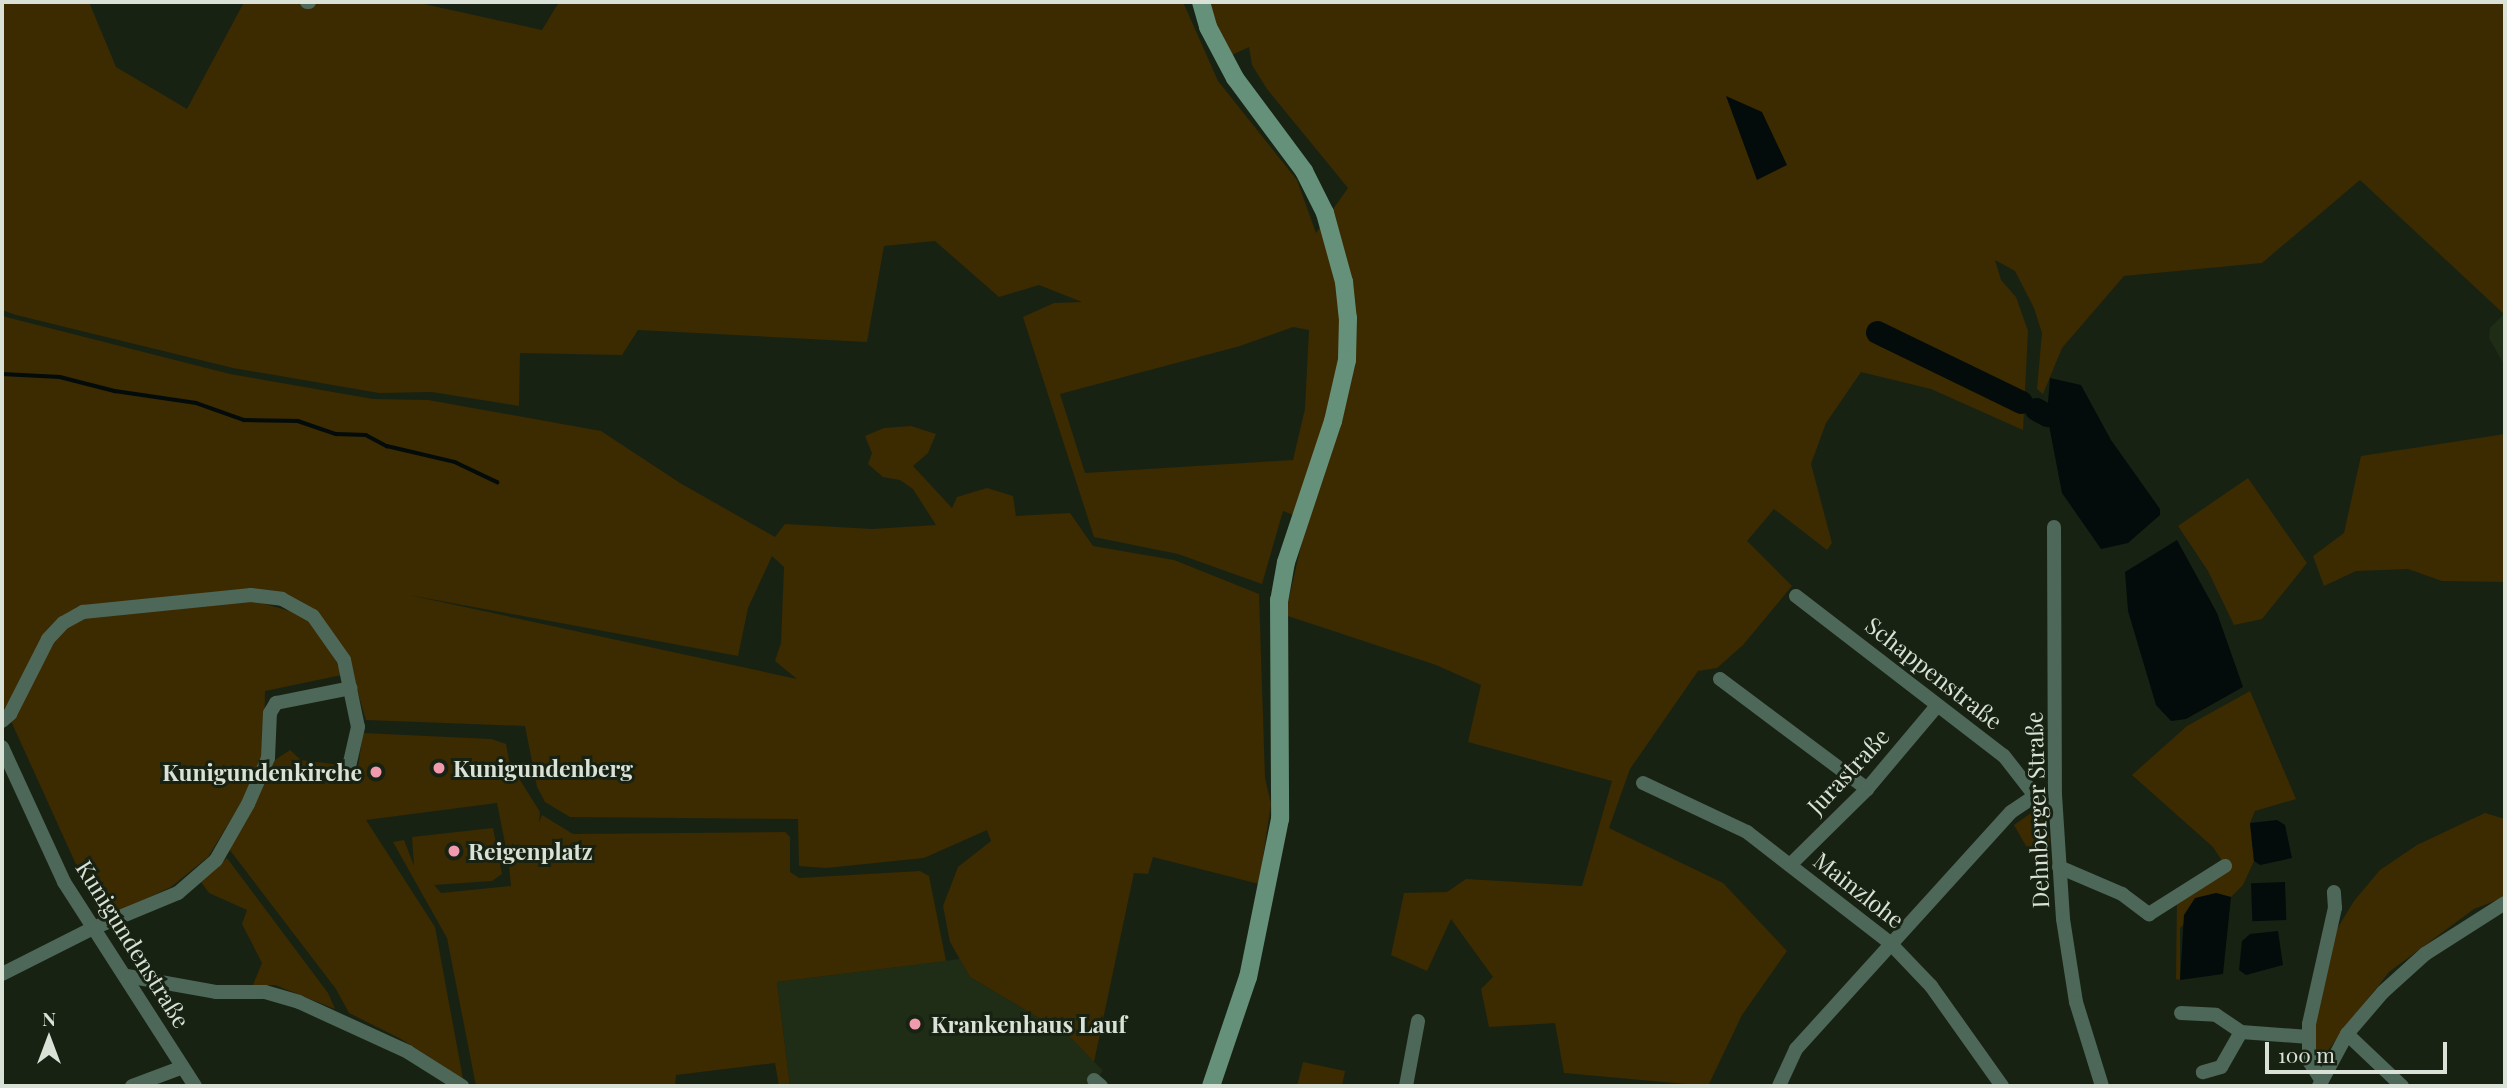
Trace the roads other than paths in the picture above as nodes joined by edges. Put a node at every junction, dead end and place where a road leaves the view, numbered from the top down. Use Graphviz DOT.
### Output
graph roads {
  1 [pos="1201,2"];
  2 [pos="2054,527"];
  3 [pos="1796,596"];
  4 [pos="1720,679"];
  5 [pos="351,688"];
  6 [pos="1937,706"];
  7 [pos="2,722"];
  8 [pos="2,747"];
  9 [pos="348,771"];
  10 [pos="1643,783"];
  11 [pos="1867,789"];
  12 [pos="2055,795"];
  13 [pos="2035,796"];
  14 [pos="1790,865"];
  15 [pos="2225,866"];
  16 [pos="2059,867"];
  17 [pos="2334,892"];
  18 [pos="2505,904"];
  19 [pos="91,929"];
  20 [pos="1889,942"];
  21 [pos="2,974"];
  22 [pos="127,975"];
  23 [pos="2181,1013"];
  24 [pos="1418,1021"];
  25 [pos="2241,1032"];
  26 [pos="2347,1034"];
  27 [pos="2309,1037"];
  28 [pos="183,1067"];
  29 [pos="2203,1072"];
  30 [pos="2320,1082"];
  31 [pos="132,1086"];
  32 [pos="195,1086"];
  33 [pos="462,1086"];
  34 [pos="1211,1086"];
  35 [pos="1406,1086"];
  36 [pos="1779,1086"];
  37 [pos="2001,1086"];
  38 [pos="2102,1086"];
  39 [pos="2402,1086"];
  1 -- 34 [label="street"];
  2 -- 12 [label="street, Dehnberger Straße"];
  3 -- 6 [label="street, Schappenstraße"];
  4 -- 11 [label="street"];
  5 -- 7 [label="street"];
  5 -- 9 [label="street"];
  5 -- 19 [label="street"];
  6 -- 11 [label="street, Jurastraße"];
  6 -- 13 [label="street, Schappenstraße"];
  8 -- 19 [label="street, Kunigundenstraße"];
  10 -- 14 [label="street, Mainzlohe"];
  11 -- 14 [label="street, Jurastraße"];
  12 -- 13 [label="street"];
  12 -- 16 [label="street, Dehnberger Straße"];
  13 -- 20 [label="street"];
  14 -- 20 [label="street, Mainzlohe"];
  15 -- 16 [label="street"];
  16 -- 38 [label="street, Dehnberger Straße"];
  17 -- 27 [label="street"];
  18 -- 26 [label="street"];
  19 -- 21 [label="street"];
  19 -- 22 [label="street, Kunigundenstraße"];
  20 -- 36 [label="street"];
  20 -- 37 [label="street, Mainzlohe"];
  22 -- 28 [label="street, Kunigundenstraße"];
  22 -- 33 [label="street"];
  23 -- 25 [label="street"];
  24 -- 35 [label="street"];
  25 -- 27 [label="street"];
  25 -- 29 [label="street"];
  26 -- 30 [label="street"];
  26 -- 39 [label="street"];
  27 -- 30 [label="street"];
  28 -- 31 [label="street"];
  28 -- 32 [label="street, Kunigundenstraße"];
}
